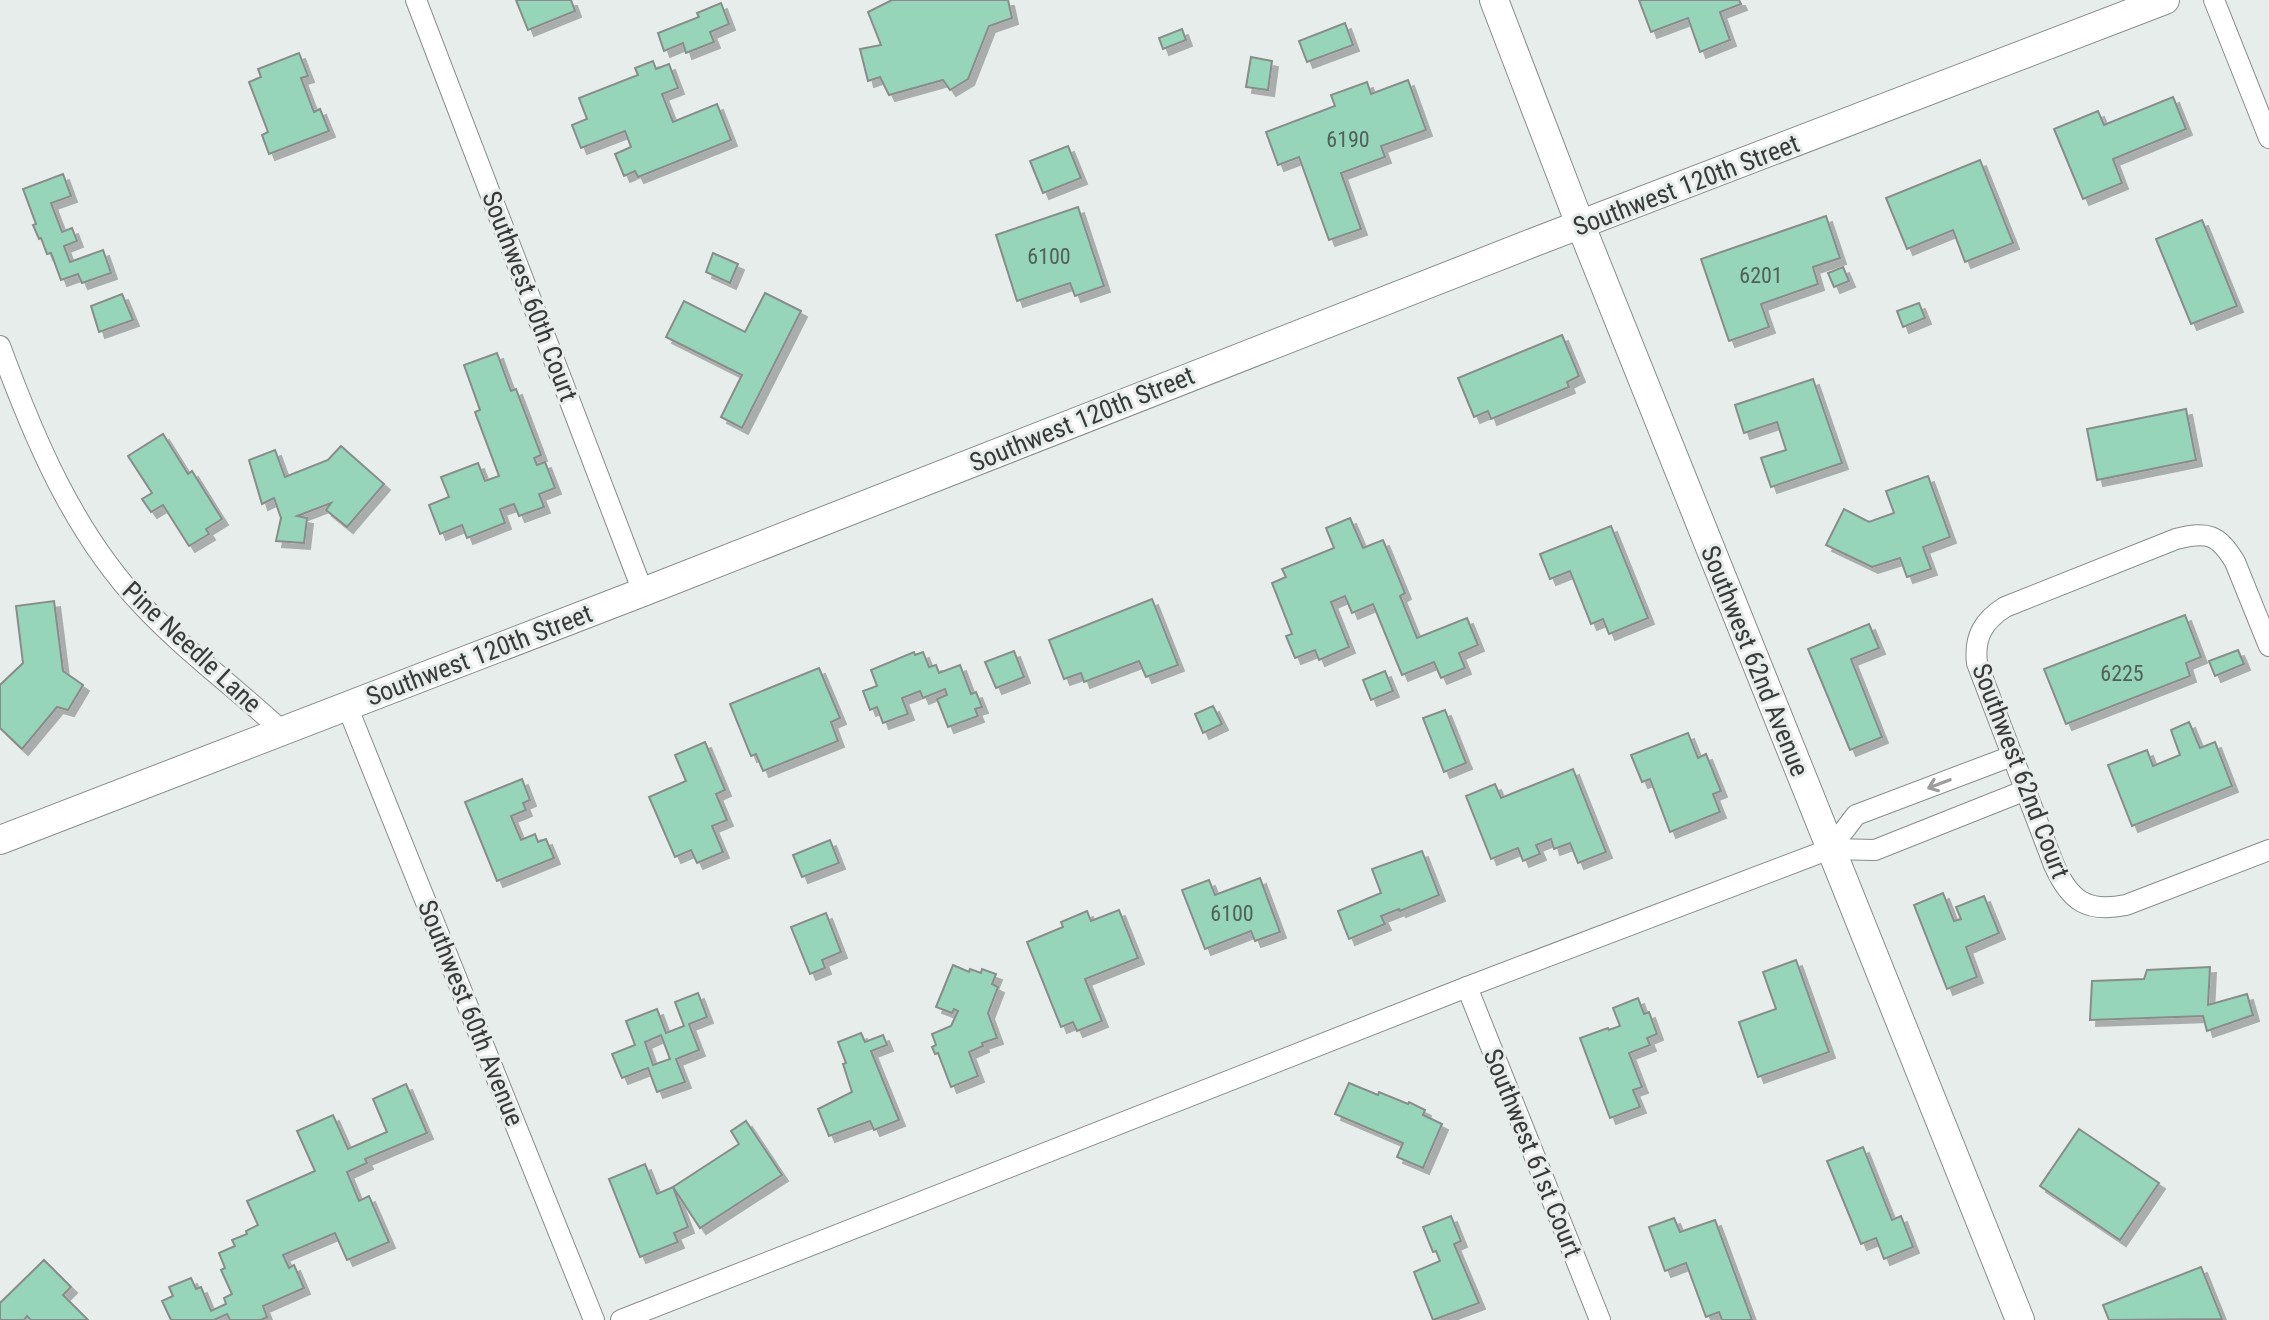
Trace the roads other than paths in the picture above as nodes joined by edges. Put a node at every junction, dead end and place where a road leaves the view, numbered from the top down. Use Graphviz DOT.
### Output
graph roads {
  1 [pos="416,0"];
  2 [pos="1494,0"];
  3 [pos="2165,0"];
  4 [pos="2214,0"];
  5 [pos="2269,138"];
  6 [pos="1581,224"];
  7 [pos="0,346"];
  8 [pos="643,592"];
  9 [pos="2269,646"];
  10 [pos="347,706"];
  11 [pos="282,731"];
  12 [pos="2012,756"];
  13 [pos="2026,790"];
  14 [pos="0,840"];
  15 [pos="1830,849"];
  16 [pos="2269,850"];
  17 [pos="1467,987"];
  18 [pos="594,1320"];
  19 [pos="621,1320"];
  20 [pos="1600,1320"];
  21 [pos="2020,1320"];
  1 -- 8 [label="street, Southwest 60th Court"];
  2 -- 6 [label="street, Southwest 62nd Avenue"];
  3 -- 6 [label="street, Southwest 120th Street"];
  4 -- 5 [label="street"];
  6 -- 8 [label="street, Southwest 120th Street"];
  6 -- 15 [label="street, Southwest 62nd Avenue"];
  7 -- 11 [label="street, Pine Needle Lane"];
  8 -- 10 [label="street, Southwest 120th Street"];
  9 -- 12 [label="street, Southwest 62nd Court"];
  10 -- 11 [label="street, Southwest 120th Street"];
  10 -- 18 [label="street, Southwest 60th Avenue"];
  11 -- 14 [label="street, Southwest 120th Street"];
  12 -- 13 [label="street, Southwest 62nd Court"];
  12 -- 15 [label="street, one-way"];
  13 -- 15 [label="street"];
  13 -- 16 [label="street, Southwest 62nd Court"];
  15 -- 17 [label="street"];
  15 -- 21 [label="street, Southwest 62nd Avenue"];
  17 -- 19 [label="street"];
  17 -- 20 [label="street, Southwest 61st Court"];
}
